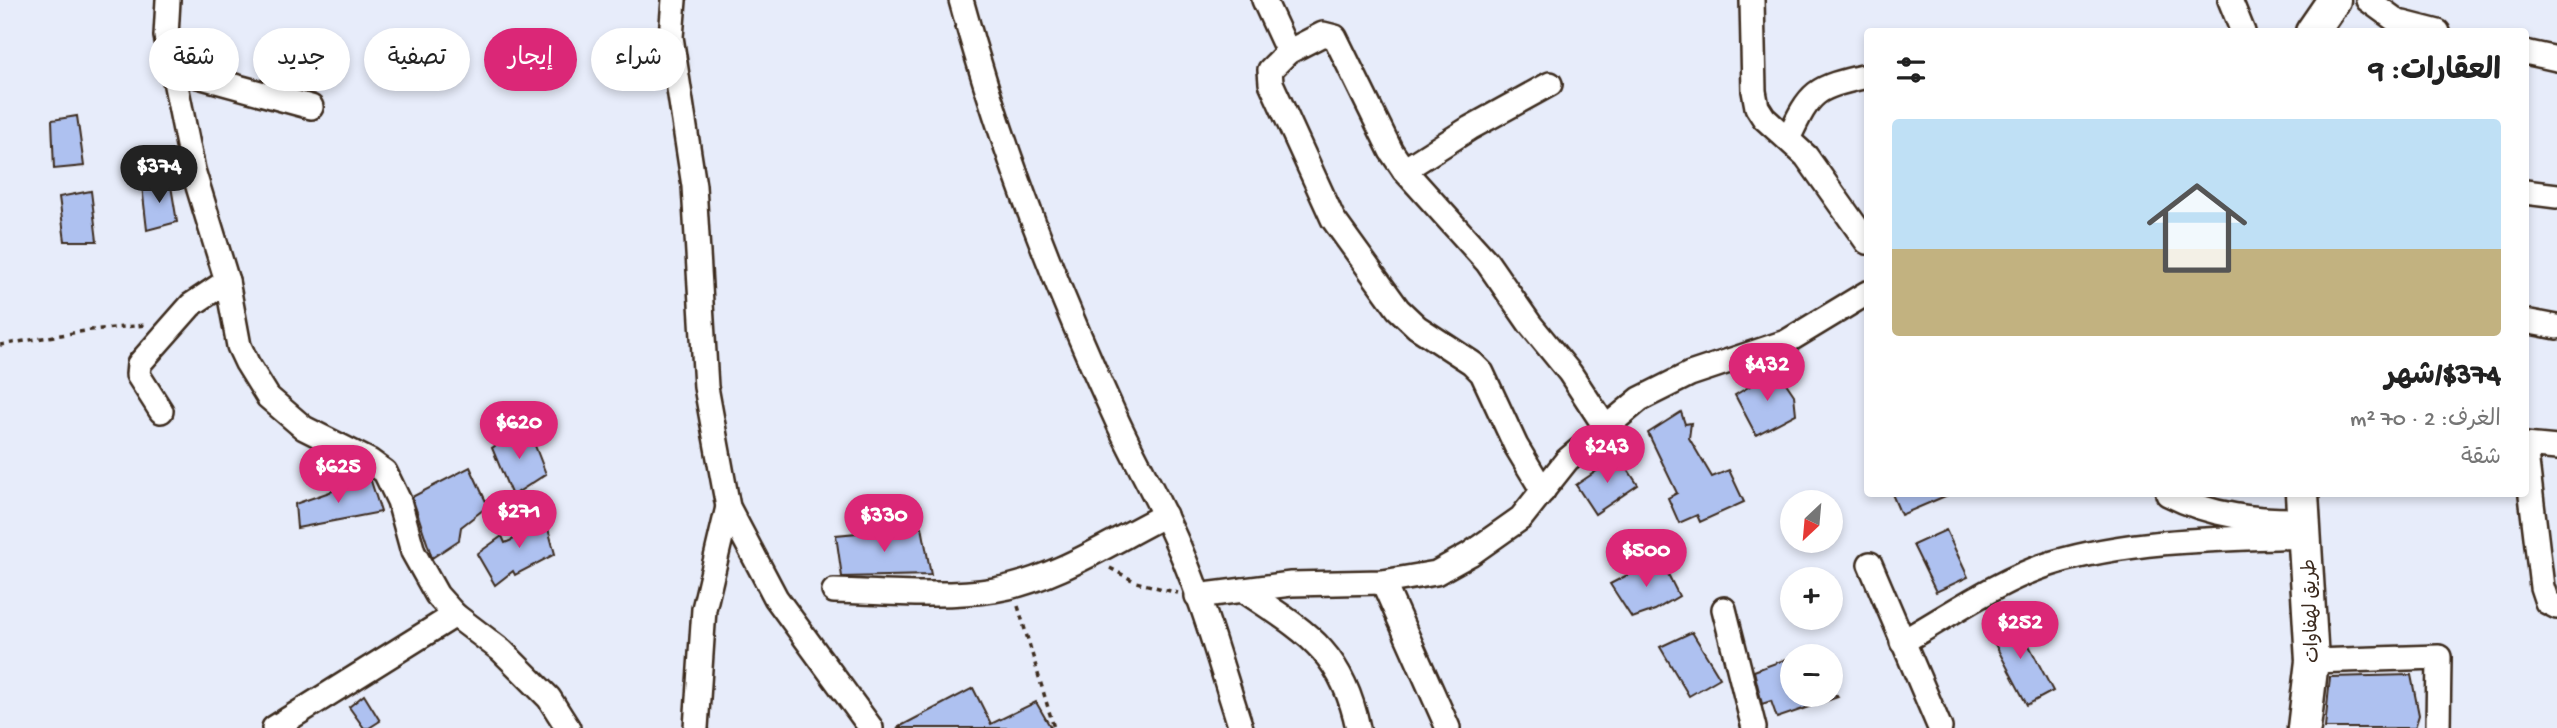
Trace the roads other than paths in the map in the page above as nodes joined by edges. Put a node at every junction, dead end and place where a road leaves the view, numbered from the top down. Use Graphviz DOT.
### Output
graph roads {
  1 [pos="168,0"];
  2 [pos="674,0"];
  3 [pos="961,0"];
  4 [pos="1264,0"];
  5 [pos="1752,0"];
  6 [pos="2230,0"];
  7 [pos="2334,0"];
  8 [pos="2368,0"];
  9 [pos="2407,27"];
  10 [pos="166,28"];
  11 [pos="2241,28"];
  12 [pos="2315,28"];
  13 [pos="1288,52"];
  14 [pos="2529,53"];
  15 [pos="2557,58"];
  16 [pos="1864,77"];
  17 [pos="1550,84"];
  18 [pos="239,87"];
  19 [pos="177,91"];
  20 [pos="311,107"];
  21 [pos="1788,139"];
  22 [pos="1404,170"];
  23 [pos="2529,192"];
  24 [pos="2557,196"];
  25 [pos="1864,238"];
  26 [pos="227,281"];
  27 [pos="1864,295"];
  28 [pos="2529,322"];
  29 [pos="2557,327"];
  30 [pos="161,411"];
  31 [pos="1606,428"];
  32 [pos="2529,445"];
  33 [pos="2557,448"];
  34 [pos="2529,478"];
  35 [pos="1543,491"];
  36 [pos="2175,497"];
  37 [pos="728,508"];
  38 [pos="1165,515"];
  39 [pos="2305,516"];
  40 [pos="1870,564"];
  41 [pos="1382,582"];
  42 [pos="1243,590"];
  43 [pos="834,592"];
  44 [pos="1197,596"];
  45 [pos="2557,607"];
  46 [pos="1724,609"];
  47 [pos="455,615"];
  48 [pos="1902,642"];
  49 [pos="2312,661"];
  50 [pos="274,728"];
  51 [pos="568,728"];
  52 [pos="696,728"];
  53 [pos="871,728"];
  54 [pos="1241,728"];
  55 [pos="1358,728"];
  56 [pos="1448,728"];
  57 [pos="1754,728"];
  58 [pos="1940,728"];
  59 [pos="2304,728"];
  60 [pos="2438,728"];
  1 -- 10 [label="street"];
  2 -- 37 [label="street"];
  3 -- 38 [label="street"];
  4 -- 13 [label="street"];
  5 -- 21 [label="street"];
  6 -- 11 [label="street"];
  7 -- 12 [label="street"];
  8 -- 9 [label="street"];
  13 -- 22 [label="street"];
  13 -- 35 [label="street"];
  14 -- 15 [label="street"];
  16 -- 21 [label="street"];
  17 -- 22 [label="street"];
  18 -- 20 [label="street"];
  19 -- 26 [label="street"];
  21 -- 25 [label="street"];
  22 -- 31 [label="street"];
  23 -- 24 [label="street"];
  26 -- 30 [label="street"];
  26 -- 47 [label="street"];
  27 -- 31 [label="street"];
  28 -- 29 [label="street"];
  31 -- 35 [label="street"];
  32 -- 33 [label="street"];
  34 -- 45 [label="street"];
  35 -- 41 [label="street"];
  36 -- 39 [label="street"];
  37 -- 52 [label="street"];
  37 -- 53 [label="street"];
  38 -- 43 [label="street"];
  38 -- 44 [label="street"];
  39 -- 48 [label="street"];
  39 -- 49 [label="street, طريق لهفاوات"];
  40 -- 48 [label="street"];
  41 -- 42 [label="street"];
  41 -- 56 [label="street"];
  42 -- 44 [label="street"];
  42 -- 55 [label="street"];
  44 -- 54 [label="street"];
  46 -- 57 [label="street"];
  47 -- 50 [label="street"];
  47 -- 51 [label="street"];
  48 -- 58 [label="street"];
  49 -- 59 [label="street, طريق لهفاوات"];
  49 -- 60 [label="street"];
}
